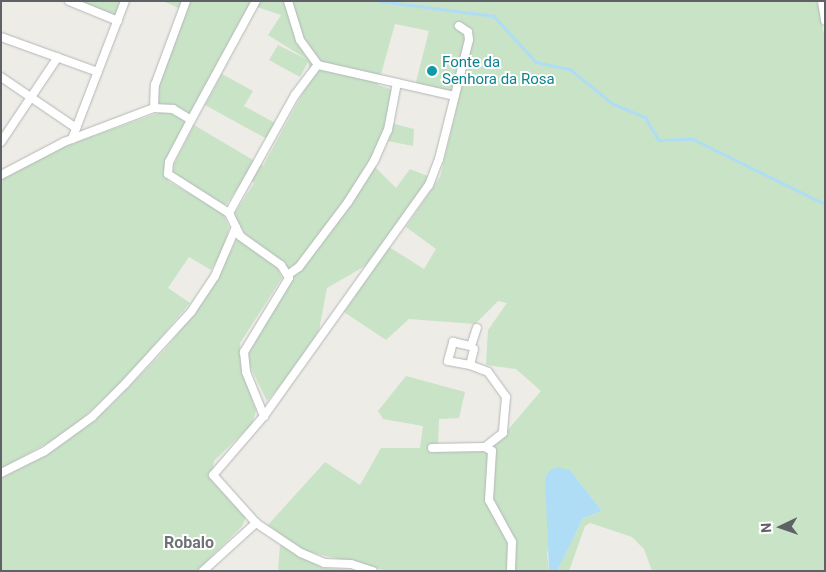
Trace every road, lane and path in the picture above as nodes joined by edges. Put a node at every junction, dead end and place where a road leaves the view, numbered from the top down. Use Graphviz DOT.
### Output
graph roads {
  1 [pos="68,1"];
  2 [pos="125,1"];
  3 [pos="186,1"];
  4 [pos="256,1"];
  5 [pos="288,1"];
  6 [pos="822,1"];
  7 [pos="118,21"];
  8 [pos="825,21"];
  9 [pos="459,26"];
  10 [pos="1,37"];
  11 [pos="58,58"];
  12 [pos="318,65"];
  13 [pos="98,72"];
  14 [pos="1,77"];
  15 [pos="398,83"];
  16 [pos="455,96"];
  17 [pos="31,97"];
  18 [pos="154,108"];
  19 [pos="191,120"];
  20 [pos="76,128"];
  21 [pos="72,139"];
  22 [pos="1,142"];
  23 [pos="1,175"];
  24 [pos="229,213"];
  25 [pos="236,227"];
  26 [pos="289,274"];
  27 [pos="477,328"];
  28 [pos="474,349"];
  29 [pos="470,365"];
  30 [pos="264,416"];
  31 [pos="485,447"];
  32 [pos="432,448"];
  33 [pos="1,472"];
  34 [pos="256,522"];
  35 [pos="203,571"];
  36 [pos="373,571"];
  37 [pos="511,571"];
  1 -- 7 [label="street"];
  2 -- 7 [label="street"];
  3 -- 18 [label="street"];
  4 -- 19 [label="street"];
  5 -- 12 [label="street"];
  6 -- 8 [label="street"];
  7 -- 13 [label="street"];
  9 -- 16 [label="street"];
  10 -- 11 [label="street"];
  11 -- 13 [label="street"];
  11 -- 17 [label="street"];
  12 -- 15 [label="street"];
  12 -- 24 [label="street"];
  13 -- 20 [label="street"];
  14 -- 17 [label="street"];
  15 -- 16 [label="street"];
  15 -- 26 [label="street"];
  16 -- 30 [label="street"];
  17 -- 20 [label="street"];
  17 -- 22 [label="street"];
  18 -- 19 [label="street"];
  18 -- 21 [label="street"];
  19 -- 24 [label="street"];
  20 -- 21 [label="street"];
  21 -- 23 [label="street"];
  24 -- 25 [label="street"];
  25 -- 26 [label="street"];
  25 -- 33 [label="street"];
  26 -- 30 [label="street"];
  27 -- 29 [label="street"];
  28 -- 29 [label="street"];
  29 -- 31 [label="street"];
  30 -- 34 [label="street"];
  31 -- 32 [label="street"];
  31 -- 37 [label="street"];
  34 -- 35 [label="street"];
  34 -- 36 [label="street"];
}
